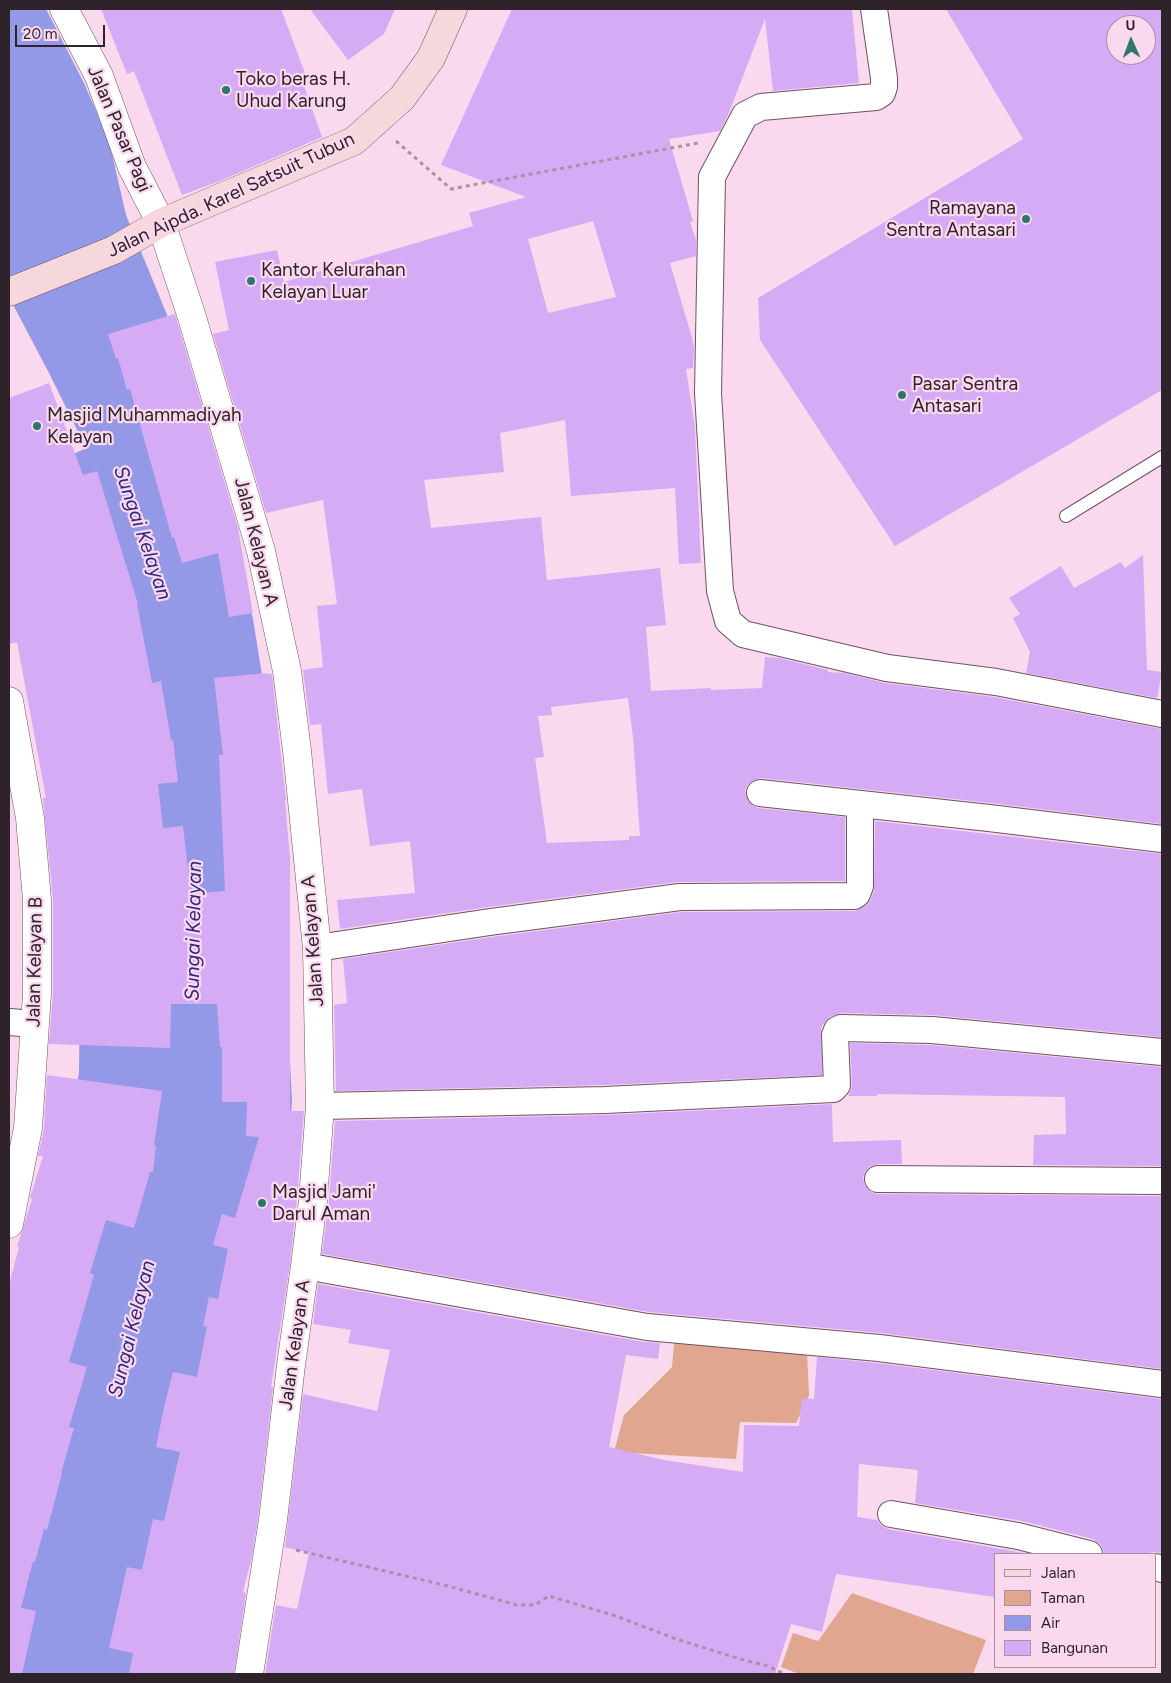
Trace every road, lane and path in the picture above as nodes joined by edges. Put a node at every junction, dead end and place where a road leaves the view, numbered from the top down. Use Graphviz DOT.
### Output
graph roads {
  1 [pos="64,9"];
  2 [pos="453,9"];
  3 [pos="874,9"];
  4 [pos="375,123"];
  5 [pos="734,136"];
  6 [pos="161,223"];
  7 [pos="9,292"];
  8 [pos="1162,457"];
  9 [pos="1066,516"];
  10 [pos="9,701"];
  11 [pos="1162,714"];
  12 [pos="760,793"];
  13 [pos="860,804"];
  14 [pos="1162,839"];
  15 [pos="317,948"];
  16 [pos="22,1023"];
  17 [pos="1162,1052"];
  18 [pos="320,1106"];
  19 [pos="878,1179"];
  20 [pos="1162,1181"];
  21 [pos="9,1224"];
  22 [pos="305,1266"];
  23 [pos="1162,1384"];
  24 [pos="890,1514"];
  25 [pos="269,1543"];
  26 [pos="1085,1553"];
  27 [pos="249,1674"];
  28 [pos="784,1674"];
  1 -- 6 [label="street, Jalan Pasar Pagi"];
  2 -- 4 [label="main road, Jalan Aipda. Karel Satsuit Tubun"];
  3 -- 5 [label="street"];
  4 -- 5 [label="path"];
  4 -- 6 [label="main road, Jalan Aipda. Karel Satsuit Tubun"];
  5 -- 11 [label="street"];
  6 -- 7 [label="main road, Jalan Aipda. Karel Satsuit Tubun"];
  6 -- 15 [label="street, Jalan Kelayan A"];
  8 -- 9 [label="lane"];
  10 -- 16 [label="street, Jalan Kelayan B"];
  12 -- 13 [label="street"];
  13 -- 14 [label="street"];
  13 -- 15 [label="street"];
  15 -- 18 [label="street, Jalan Kelayan A"];
  16 -- 21 [label="street, Jalan Kelayan B"];
  17 -- 18 [label="street"];
  18 -- 22 [label="street, Jalan Kelayan A"];
  19 -- 20 [label="street"];
  22 -- 23 [label="street"];
  22 -- 25 [label="street, Jalan Kelayan A"];
  24 -- 26 [label="street"];
  25 -- 27 [label="street, Jalan Kelayan A"];
  25 -- 28 [label="path"];
}
